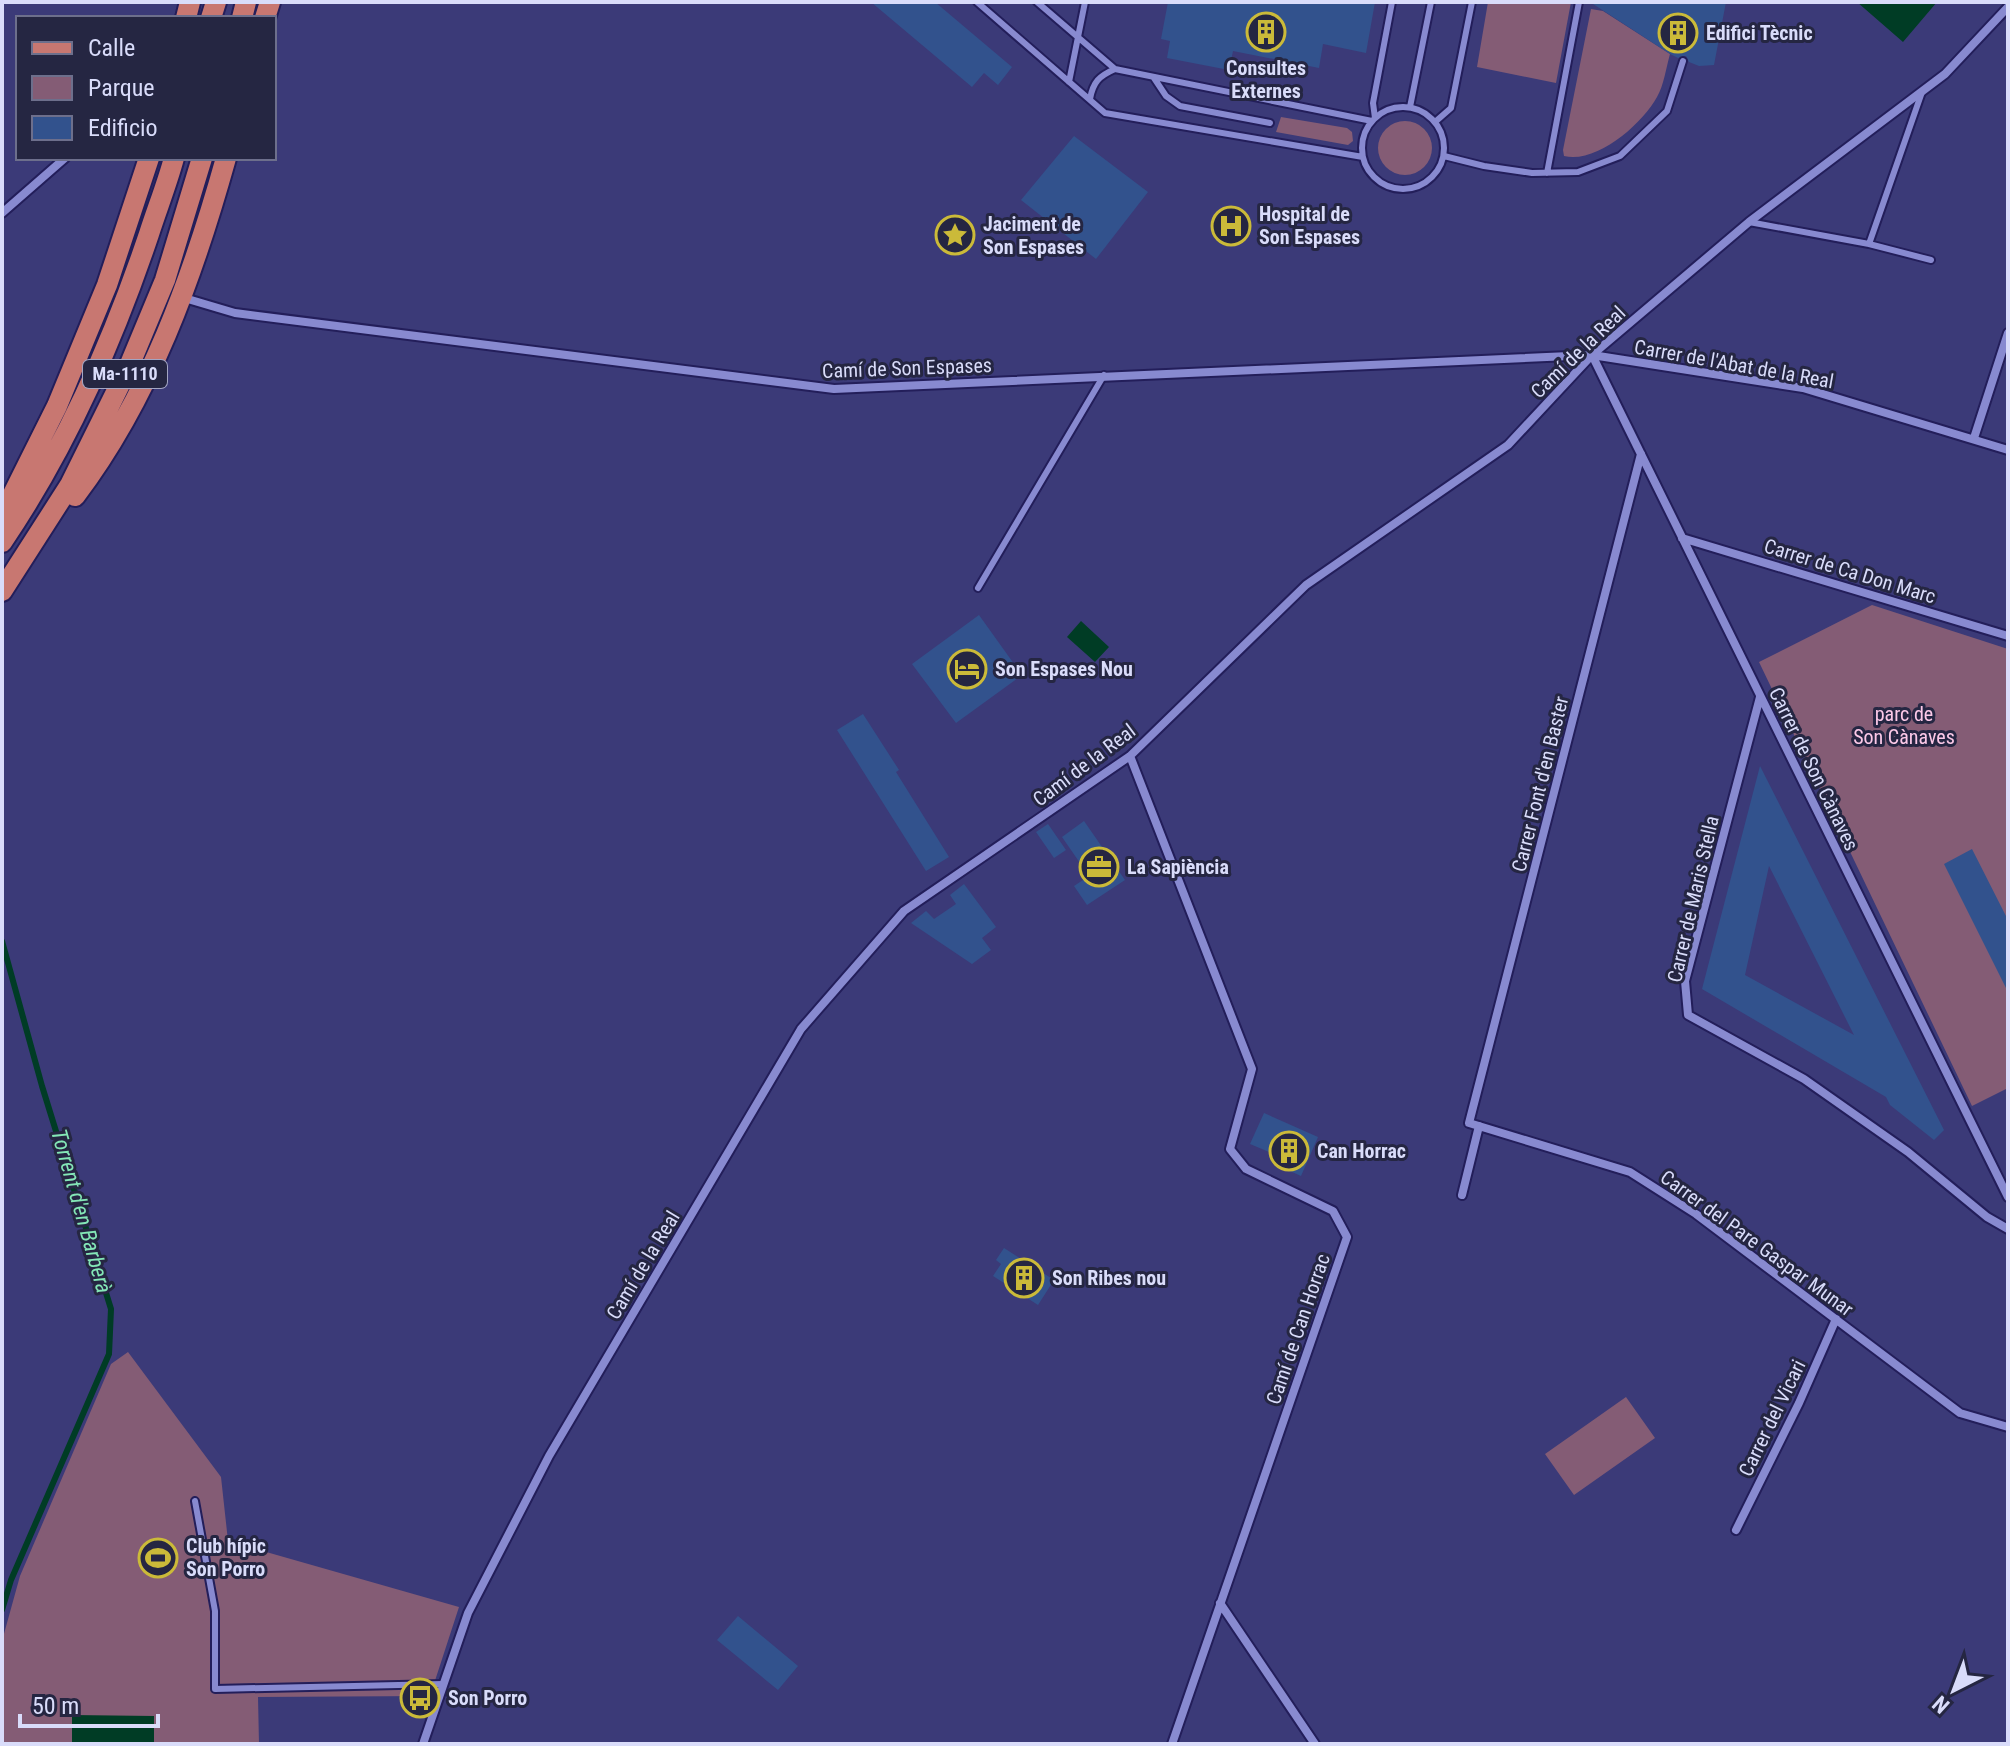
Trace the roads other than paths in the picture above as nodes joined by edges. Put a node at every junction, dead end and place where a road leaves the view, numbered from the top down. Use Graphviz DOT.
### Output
graph roads {
  1 [pos="977,2"];
  2 [pos="1037,2"];
  3 [pos="1085,2"];
  4 [pos="1392,2"];
  5 [pos="1431,2"];
  6 [pos="1472,2"];
  7 [pos="1579,2"];
  8 [pos="2008,7"];
  9 [pos="1077,37"];
  10 [pos="1683,61"];
  11 [pos="1115,69"];
  12 [pos="1154,78"];
  13 [pos="1069,82"];
  14 [pos="1923,91"];
  15 [pos="1090,99"];
  16 [pos="1410,107"];
  17 [pos="1374,119"];
  18 [pos="1435,122"];
  19 [pos="1270,123"];
  20 [pos="1444,156"];
  21 [pos="1363,157"];
  22 [pos="63,160"];
  23 [pos="148,160"];
  24 [pos="173,160"];
  25 [pos="201,160"];
  26 [pos="225,160"];
  27 [pos="1547,173"];
  28 [pos="2,213"];
  29 [pos="1749,222"];
  30 [pos="1869,244"];
  31 [pos="1931,260"];
  32 [pos="181,297"];
  33 [pos="2008,333"];
  34 [pos="1592,355"];
  35 [pos="1104,375"];
  36 [pos="1974,438"];
  37 [pos="2008,450"];
  38 [pos="1641,454"];
  39 [pos="2,516"];
  40 [pos="1682,538"];
  41 [pos="2,542"];
  42 [pos="8,583"];
  43 [pos="978,588"];
  44 [pos="2008,636"];
  45 [pos="1760,697"];
  46 [pos="1130,756"];
  47 [pos="1469,1123"];
  48 [pos="1479,1126"];
  49 [pos="1462,1195"];
  50 [pos="2008,1197"];
  51 [pos="2008,1229"];
  52 [pos="1836,1319"];
  53 [pos="2008,1427"];
  54 [pos="195,1501"];
  55 [pos="1736,1530"];
  56 [pos="1220,1603"];
  57 [pos="443,1684"];
  58 [pos="423,1744"];
  59 [pos="1172,1744"];
  60 [pos="1315,1744"];
  1 -- 13 [label="lane"];
  2 -- 9 [label="lane"];
  3 -- 9 [label="lane"];
  4 -- 17 [label="lane"];
  5 -- 16 [label="lane"];
  6 -- 18 [label="lane"];
  7 -- 27 [label="lane"];
  8 -- 14 [label="street, Camí de la Real"];
  9 -- 11 [label="lane"];
  9 -- 13 [label="lane"];
  10 -- 27 [label="lane"];
  11 -- 12 [label="lane"];
  11 -- 15 [label="lane"];
  12 -- 17 [label="lane"];
  12 -- 19 [label="lane"];
  13 -- 15 [label="lane"];
  14 -- 29 [label="street, Camí de la Real"];
  14 -- 30 [label="lane"];
  15 -- 21 [label="lane"];
  16 -- 17 [label="lane"];
  16 -- 18 [label="lane"];
  17 -- 21 [label="lane"];
  18 -- 20 [label="lane"];
  20 -- 21 [label="lane"];
  20 -- 27 [label="lane"];
  22 -- 28 [label="street"];
  23 -- 39 [label="main road"];
  24 -- 41 [label="main road, Ma-1110"];
  25 -- 42 [label="main road, Ma-1110"];
  26 -- 32 [label="main road"];
  29 -- 30 [label="lane"];
  29 -- 34 [label="street, Camí de la Real"];
  30 -- 31 [label="lane"];
  32 -- 35 [label="street, Camí de Son Espases"];
  32 -- 42 [label="main road"];
  33 -- 36 [label="street"];
  34 -- 35 [label="street, Camí de Son Espases"];
  34 -- 36 [label="street, Carrer de l'Abat de la Real"];
  34 -- 38 [label="street, Carrer de Son Cànaves"];
  34 -- 46 [label="street, Camí de la Real"];
  35 -- 43 [label="lane"];
  36 -- 37 [label="street, Carrer de l'Abat de la Real"];
  38 -- 40 [label="street, Carrer de Son Cànaves"];
  38 -- 47 [label="street, Carrer Font d'en Baster"];
  40 -- 44 [label="street, Carrer de Ca Don Marc"];
  40 -- 45 [label="street, Carrer de Son Cànaves"];
  45 -- 50 [label="street, Carrer de Son Cànaves"];
  45 -- 51 [label="street, Carrer de Maris Stella"];
  46 -- 56 [label="street, Camí de Can Horrac"];
  46 -- 57 [label="street, Camí de la Real"];
  47 -- 48 [label="street, Carrer del Pare Gaspar Munar"];
  48 -- 49 [label="street"];
  48 -- 52 [label="street, Carrer del Pare Gaspar Munar"];
  52 -- 53 [label="street, Carrer del Pare Gaspar Munar"];
  52 -- 55 [label="street, Carrer del Vicari"];
  54 -- 57 [label="lane"];
  56 -- 59 [label="street, Camí de Can Horrac"];
  56 -- 60 [label="street"];
  57 -- 58 [label="street, Camí de la Real"];
}
